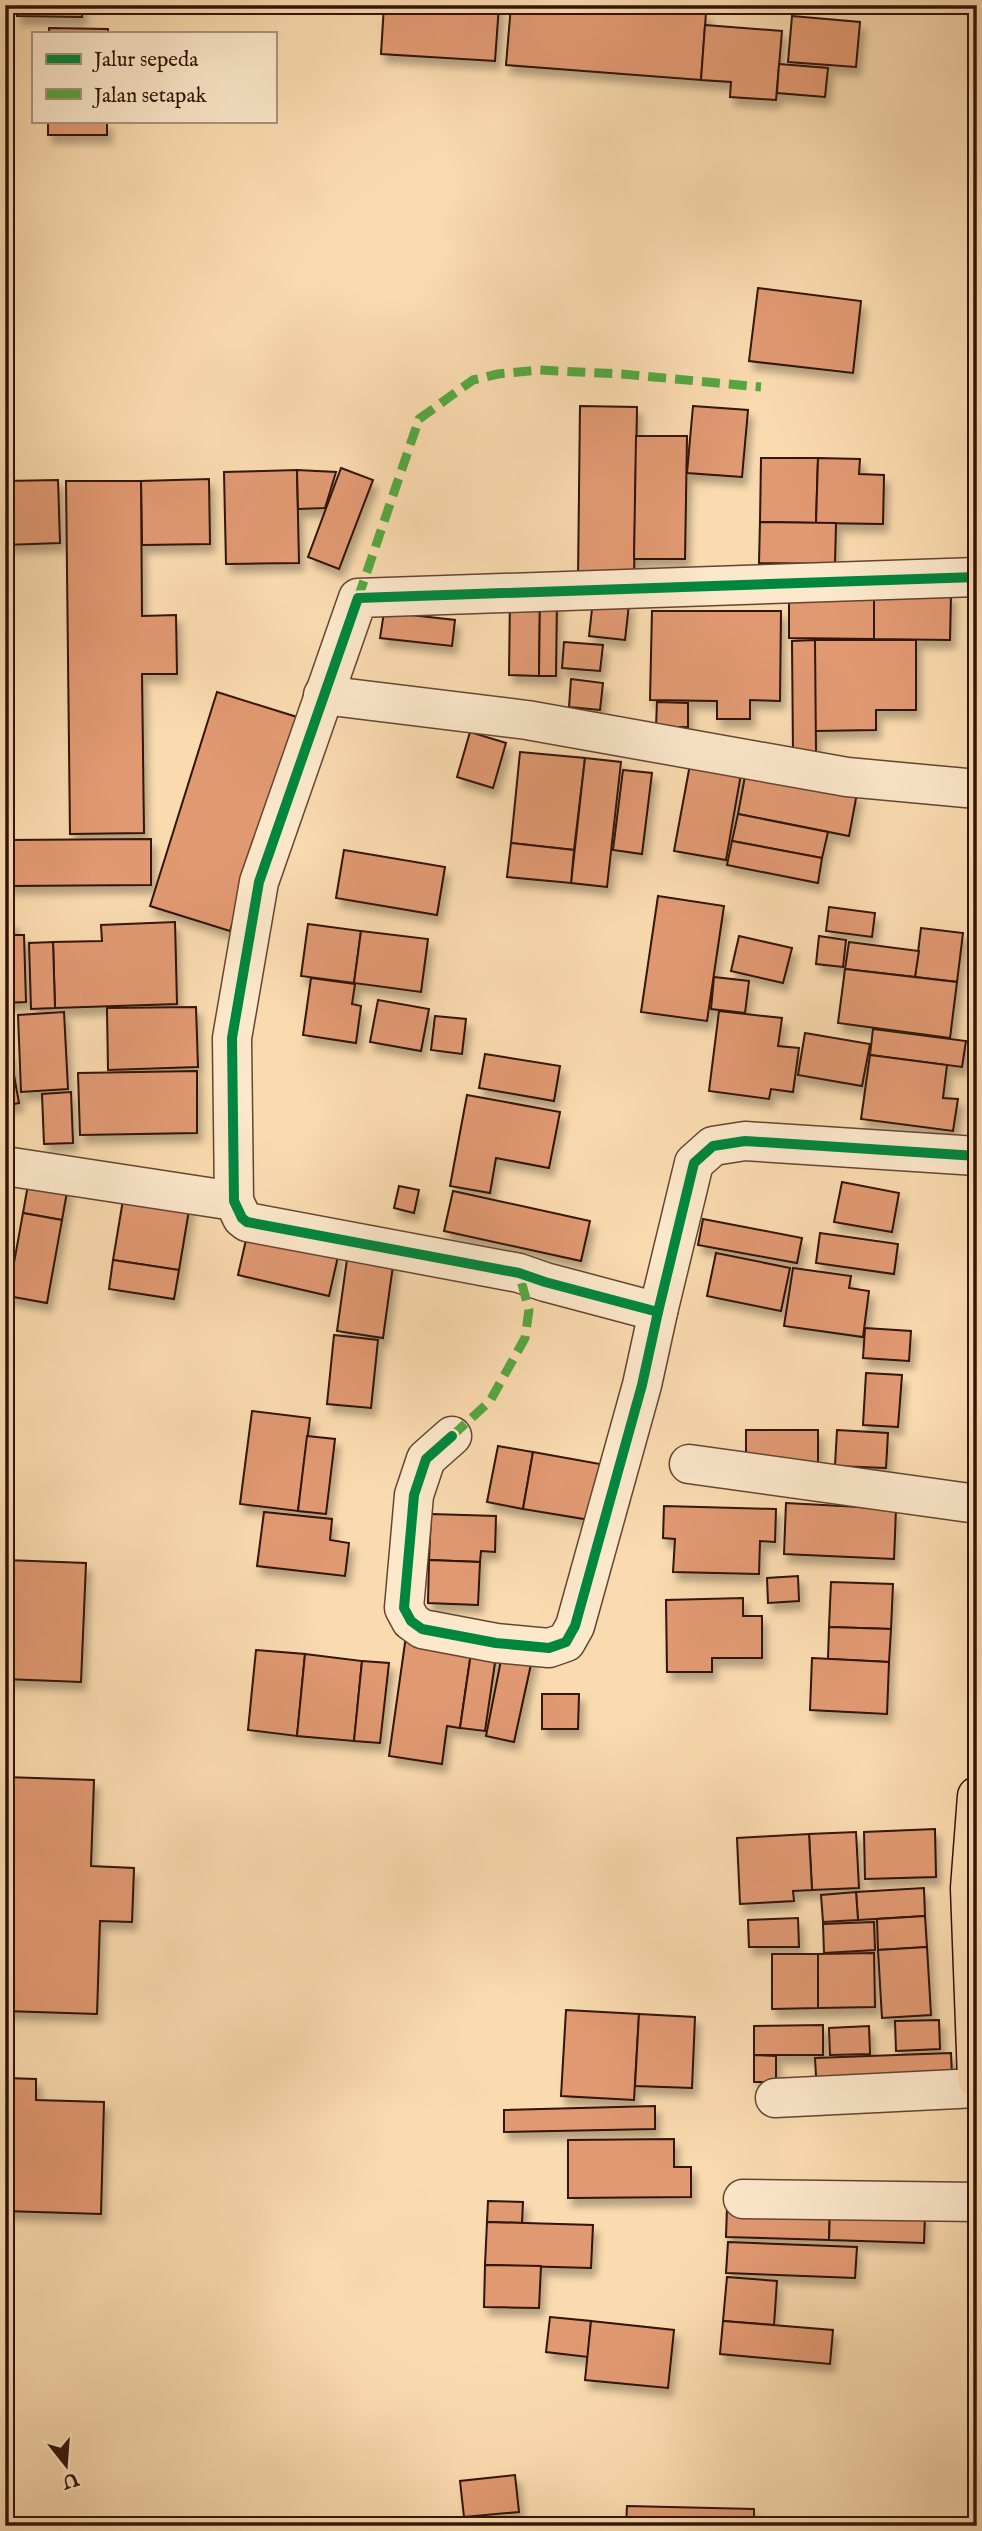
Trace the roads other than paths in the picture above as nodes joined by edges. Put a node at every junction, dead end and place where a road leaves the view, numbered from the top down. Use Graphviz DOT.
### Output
graph roads {
  1 [pos="977,577"];
  2 [pos="323,695"];
  3 [pos="977,789"];
  4 [pos="977,1156"];
  5 [pos="5,1166"];
  6 [pos="234,1201"];
  7 [pos="658,1312"];
  8 [pos="452,1436"];
  9 [pos="689,1464"];
  10 [pos="977,1504"];
  11 [pos="977,1796"];
  12 [pos="977,2079"];
  13 [pos="977,2088"];
  14 [pos="775,2098"];
  15 [pos="743,2199"];
  16 [pos="977,2202"];
  1 -- 2 [label="street"];
  2 -- 3 [label="street"];
  2 -- 6 [label="street"];
  4 -- 7 [label="street"];
  5 -- 6 [label="street"];
  6 -- 7 [label="street"];
  7 -- 8 [label="street"];
  9 -- 10 [label="street"];
  11 -- 12 [label="highway"];
  13 -- 14 [label="street"];
  15 -- 16 [label="street"];
}
